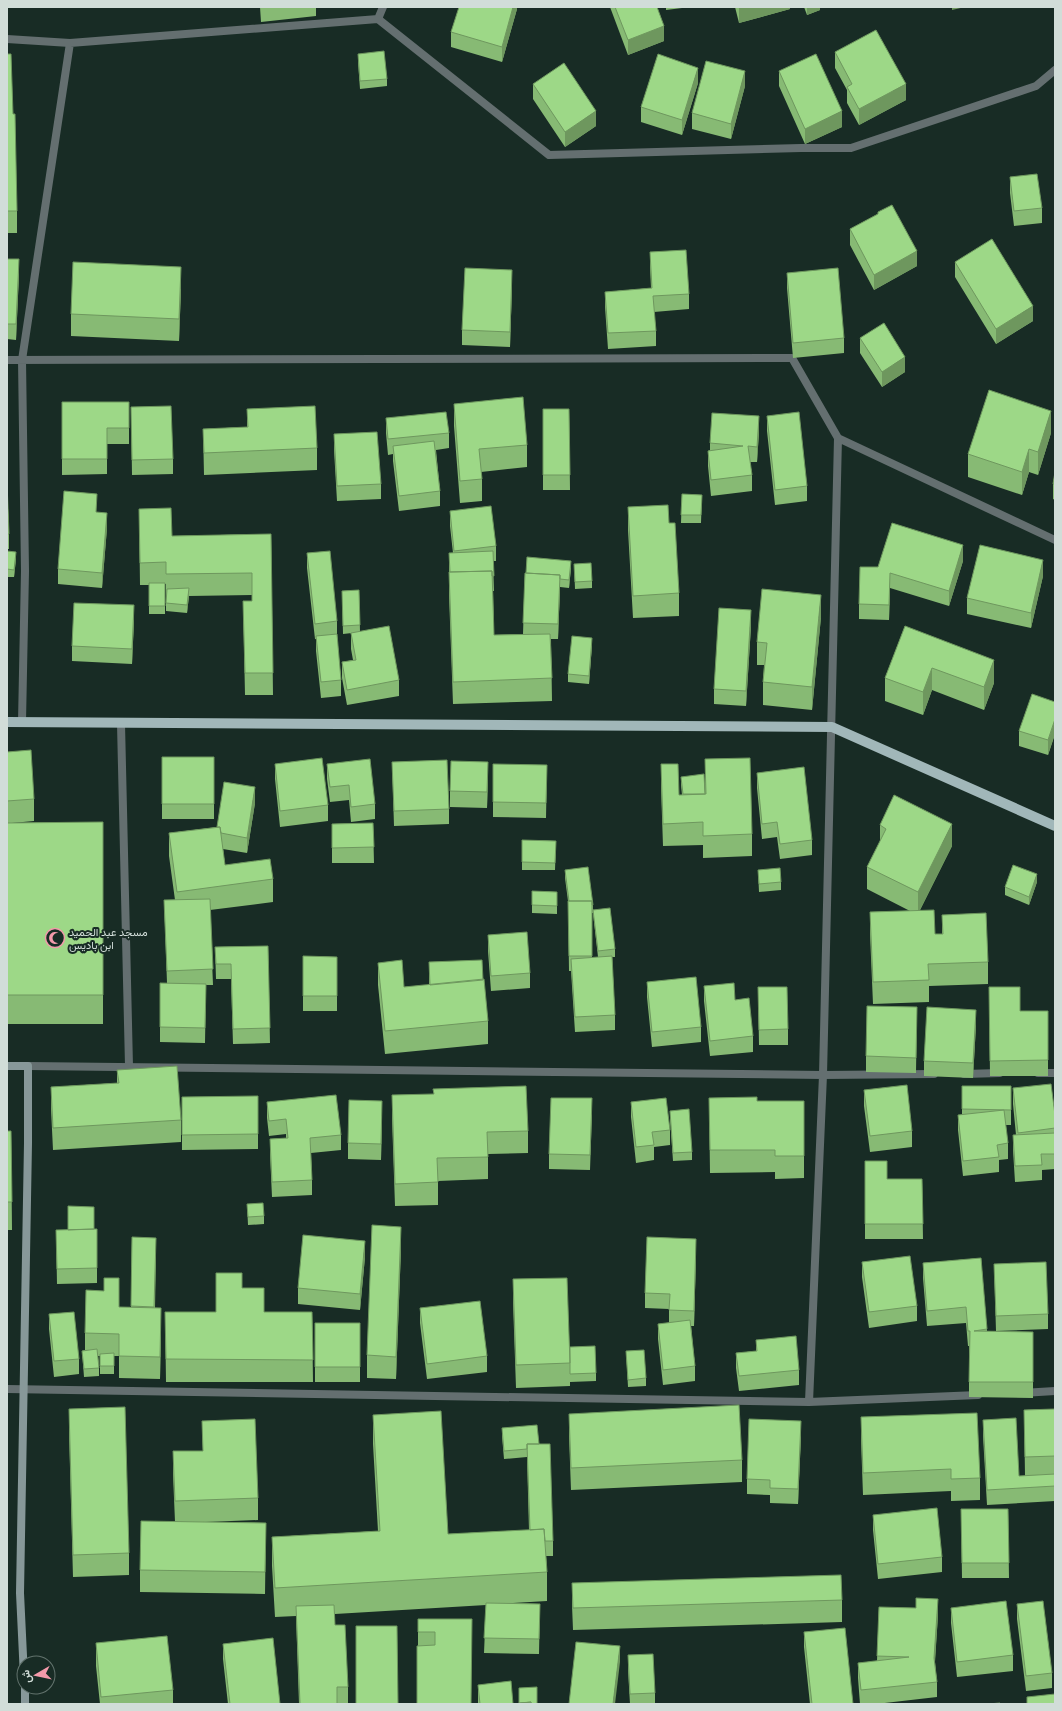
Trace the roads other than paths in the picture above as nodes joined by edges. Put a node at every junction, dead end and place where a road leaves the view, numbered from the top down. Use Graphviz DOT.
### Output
graph roads {
  1 [pos="383,7"];
  2 [pos="378,19"];
  3 [pos="7,39"];
  4 [pos="70,43"];
  5 [pos="1055,70"];
  6 [pos="7,360"];
  7 [pos="22,360"];
  8 [pos="838,438"];
  9 [pos="1055,540"];
  10 [pos="7,722"];
  11 [pos="22,722"];
  12 [pos="121,724"];
  13 [pos="832,727"];
  14 [pos="1055,826"];
  15 [pos="7,1066"];
  16 [pos="28,1066"];
  17 [pos="129,1066"];
  18 [pos="1007,1073"];
  19 [pos="1031,1073"];
  20 [pos="1055,1073"];
  21 [pos="943,1074"];
  22 [pos="959,1074"];
  23 [pos="823,1076"];
  24 [pos="7,1390"];
  25 [pos="24,1390"];
  26 [pos="1055,1391"];
  27 [pos="1015,1393"];
  28 [pos="984,1394"];
  29 [pos="809,1402"];
  30 [pos="23,1655"];
  1 -- 2 [label="street"];
  2 -- 4 [label="street"];
  2 -- 5 [label="street"];
  3 -- 4 [label="street"];
  4 -- 7 [label="street"];
  6 -- 7 [label="street"];
  7 -- 8 [label="street"];
  7 -- 11 [label="street"];
  8 -- 9 [label="street"];
  8 -- 13 [label="street"];
  10 -- 11 [label="main road"];
  11 -- 12 [label="main road"];
  12 -- 13 [label="main road"];
  12 -- 17 [label="street"];
  13 -- 14 [label="main road"];
  13 -- 23 [label="street"];
  15 -- 16 [label="main road"];
  16 -- 17 [label="street"];
  16 -- 25 [label="main road"];
  17 -- 23 [label="street"];
  18 -- 22 [label="street"];
  19 -- 20 [label="street"];
  21 -- 23 [label="street"];
  23 -- 29 [label="street"];
  24 -- 25 [label="street"];
  25 -- 29 [label="street"];
  25 -- 30 [label="main road"];
  26 -- 27 [label="street"];
  28 -- 29 [label="street"];
}
